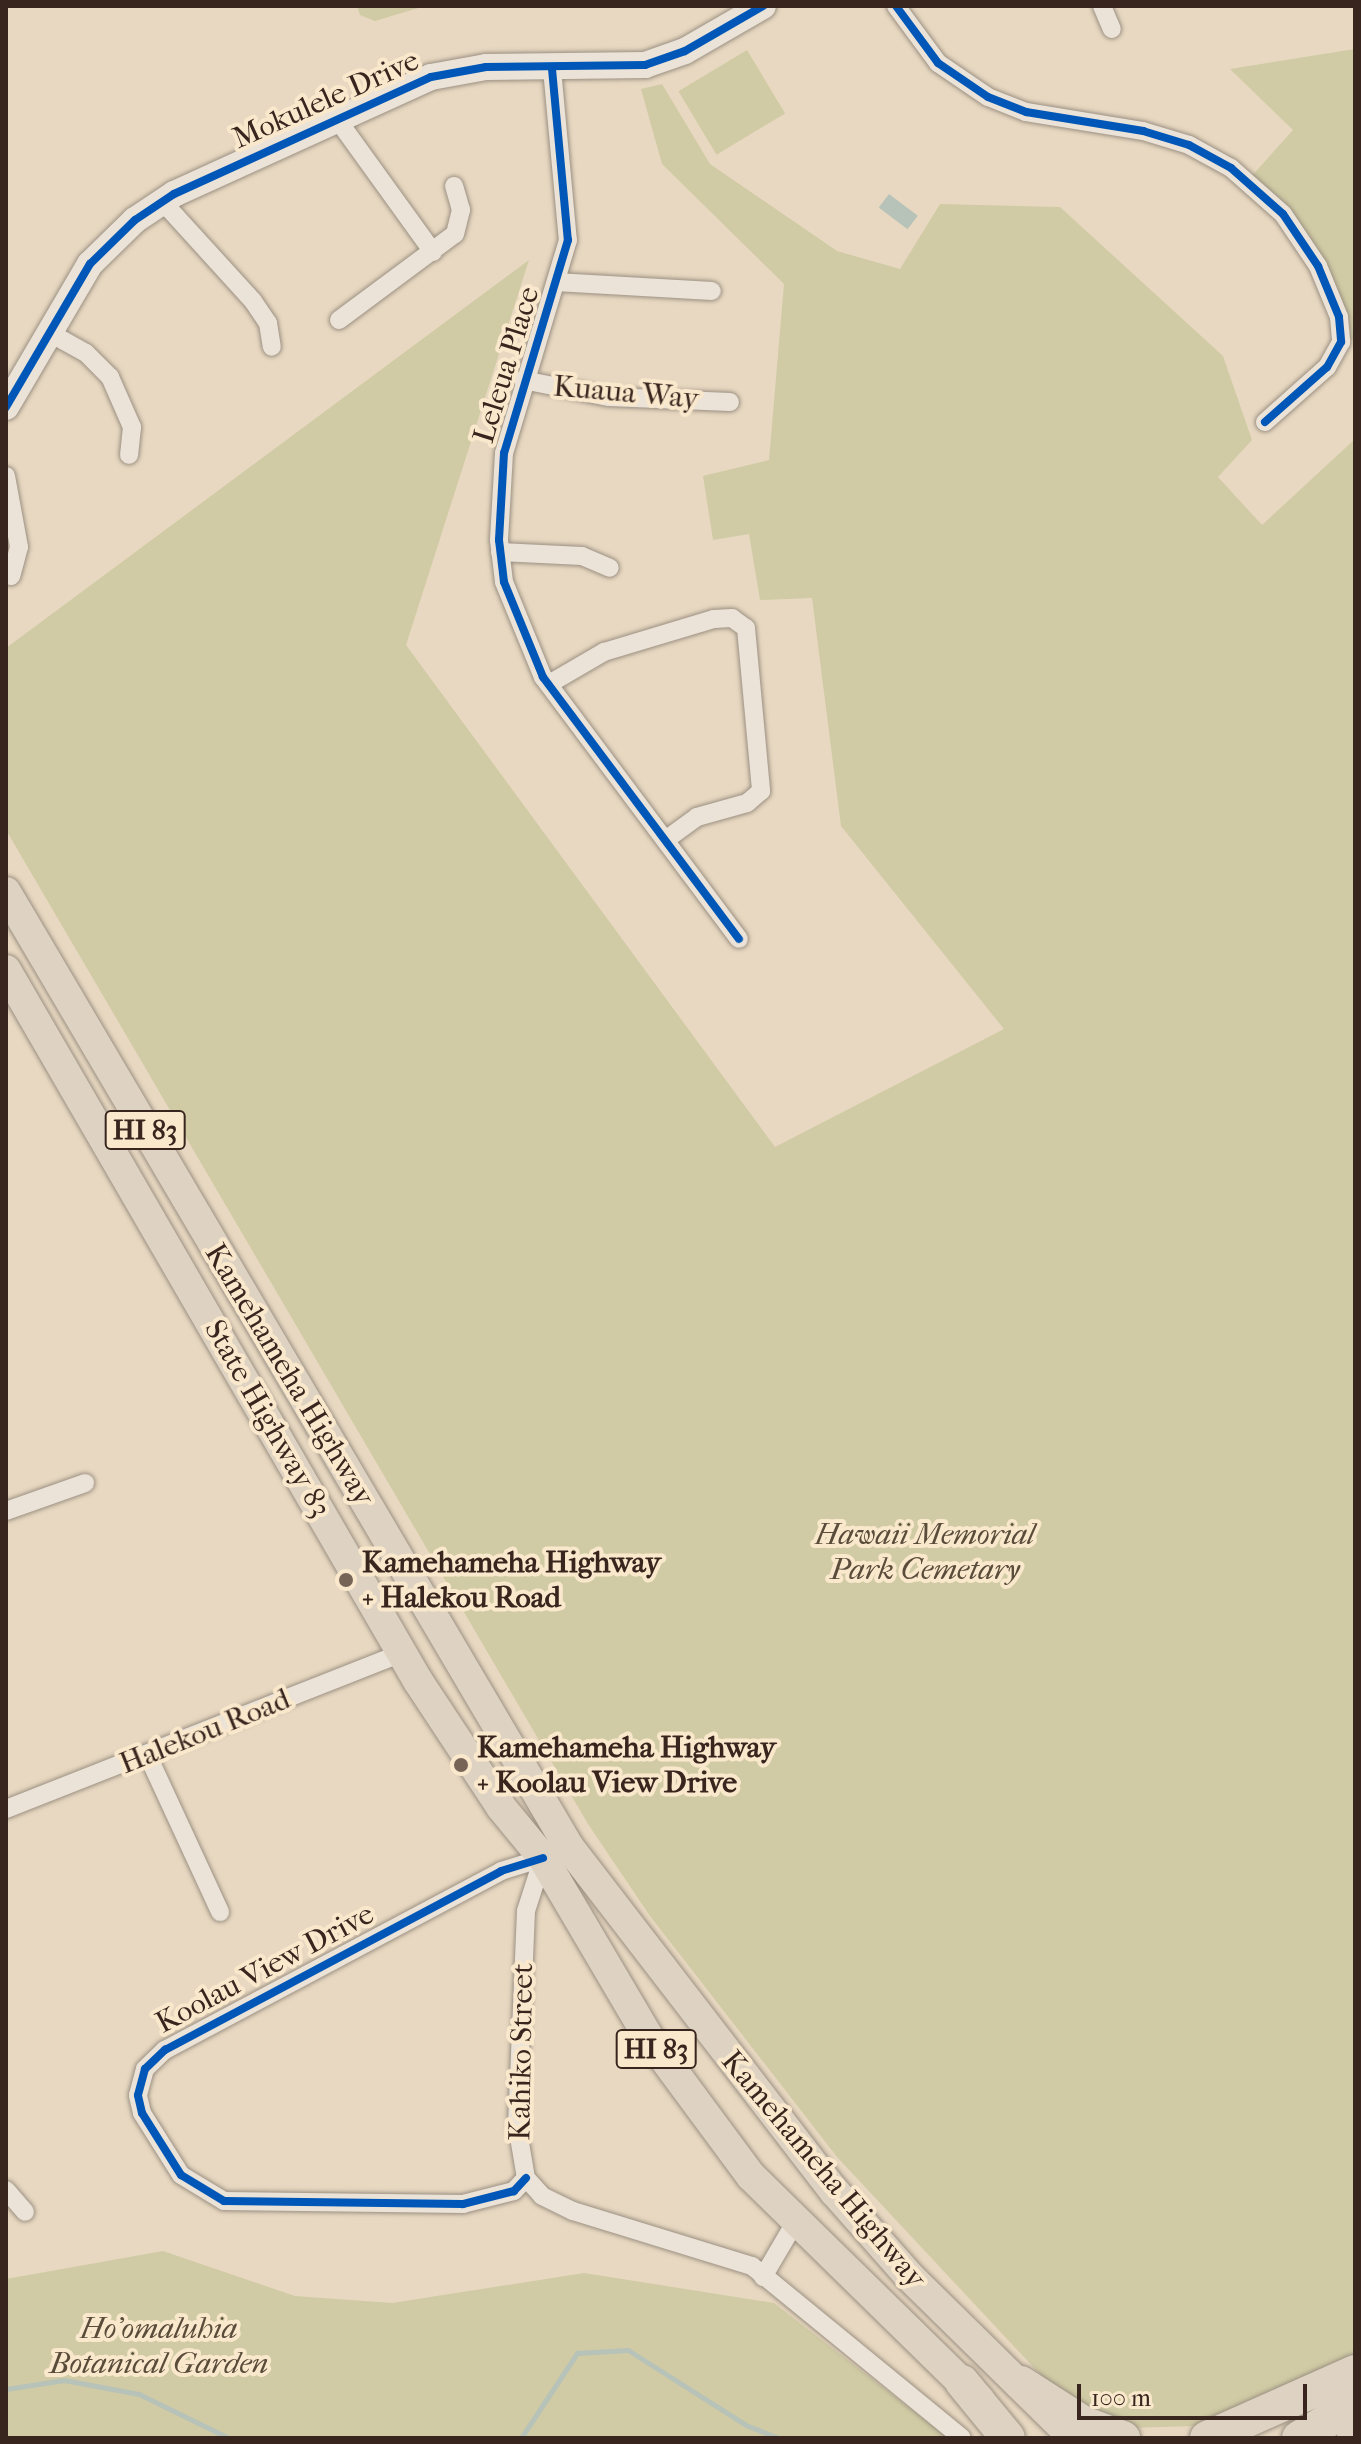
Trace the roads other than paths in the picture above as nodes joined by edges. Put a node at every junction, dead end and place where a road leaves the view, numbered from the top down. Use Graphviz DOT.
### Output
graph roads {
  1 [pos="763,6"];
  2 [pos="896,6"];
  3 [pos="1102,6"];
  4 [pos="1112,29"];
  5 [pos="552,69"];
  6 [pos="337,119"];
  7 [pos="454,186"];
  8 [pos="162,201"];
  9 [pos="433,252"];
  10 [pos="556,282"];
  11 [pos="712,291"];
  12 [pos="339,320"];
  13 [pos="48,332"];
  14 [pos="272,347"];
  15 [pos="523,380"];
  16 [pos="730,402"];
  17 [pos="6,407"];
  18 [pos="1265,422"];
  19 [pos="129,455"];
  20 [pos="6,476"];
  21 [pos="500,552"];
  22 [pos="610,568"];
  23 [pos="11,576"];
  24 [pos="549,684"];
  25 [pos="665,840"];
  26 [pos="6,892"];
  27 [pos="739,939"];
  28 [pos="6,970"];
  29 [pos="285,1368"];
  30 [pos="249,1389"];
  31 [pos="85,1483"];
  32 [pos="6,1511"];
  33 [pos="442,1632"];
  34 [pos="403,1653"];
  35 [pos="148,1756"];
  36 [pos="6,1809"];
  37 [pos="556,1852"];
  38 [pos="220,1912"];
  39 [pos="526,2178"];
  40 [pos="6,2190"];
  41 [pos="835,2192"];
  42 [pos="25,2212"];
  43 [pos="797,2219"];
  44 [pos="763,2277"];
  45 [pos="1355,2372"];
  46 [pos="962,2382"];
  47 [pos="1021,2383"];
  48 [pos="1355,2404"];
  49 [pos="962,2438"];
  50 [pos="1008,2438"];
  51 [pos="1017,2438"];
  52 [pos="1074,2438"];
  53 [pos="1123,2438"];
  54 [pos="1207,2438"];
  55 [pos="1299,2438"];
  1 -- 5 [label="street, Mokulele Drive"];
  2 -- 18 [label="street"];
  3 -- 4 [label="street"];
  5 -- 6 [label="street, Mokulele Drive"];
  5 -- 10 [label="street, Leleua Place"];
  6 -- 8 [label="street, Mokulele Drive"];
  6 -- 9 [label="street"];
  7 -- 9 [label="street"];
  8 -- 13 [label="street, Mokulele Drive"];
  8 -- 14 [label="street"];
  9 -- 12 [label="street"];
  10 -- 11 [label="street"];
  10 -- 15 [label="street, Leleua Place"];
  13 -- 17 [label="street, Mokulele Drive"];
  13 -- 19 [label="street"];
  15 -- 16 [label="street, Kuaua Way"];
  15 -- 21 [label="street, Leleua Place"];
  20 -- 23 [label="street"];
  21 -- 22 [label="street"];
  21 -- 24 [label="street, Leleua Place"];
  24 -- 25 [label="street, Leleua Place"];
  24 -- 25 [label="street"];
  25 -- 27 [label="street, Leleua Place"];
  26 -- 29 [label="main road, Kamehameha Highway / HI 83"];
  28 -- 30 [label="main road, State Highway 83 / HI 83"];
  29 -- 30 [label="main road"];
  29 -- 33 [label="main road, Kamehameha Highway / HI 83"];
  30 -- 34 [label="main road, State Highway 83 / HI 83"];
  31 -- 32 [label="street"];
  33 -- 34 [label="main road"];
  33 -- 37 [label="main road, Kamehameha Highway / HI 83"];
  34 -- 35 [label="street, Halekou Road"];
  34 -- 37 [label="main road, State Highway 83 / HI 83"];
  35 -- 36 [label="street, Halekou Road"];
  35 -- 38 [label="street"];
  37 -- 39 [label="street, Kahiko Street"];
  37 -- 39 [label="street, Koolau View Drive"];
  37 -- 41 [label="main road, Kamehameha Highway / HI 83"];
  37 -- 43 [label="main road, Kamehameha Highway / HI 83"];
  39 -- 44 [label="street, Kahiko Street"];
  40 -- 42 [label="street"];
  41 -- 43 [label="main road"];
  41 -- 47 [label="main road, Kamehameha Highway / HI 83"];
  43 -- 44 [label="street"];
  43 -- 46 [label="main road, Kamehameha Highway / HI 83"];
  44 -- 49 [label="street, Kahiko Street"];
  45 -- 54 [label="highway"];
  46 -- 50 [label="highway"];
  46 -- 51 [label="main road, Kamehameha Highway / HI 83"];
  47 -- 52 [label="main road, Kamehameha Highway / HI 83"];
  47 -- 53 [label="highway"];
  48 -- 55 [label="highway"];
}
